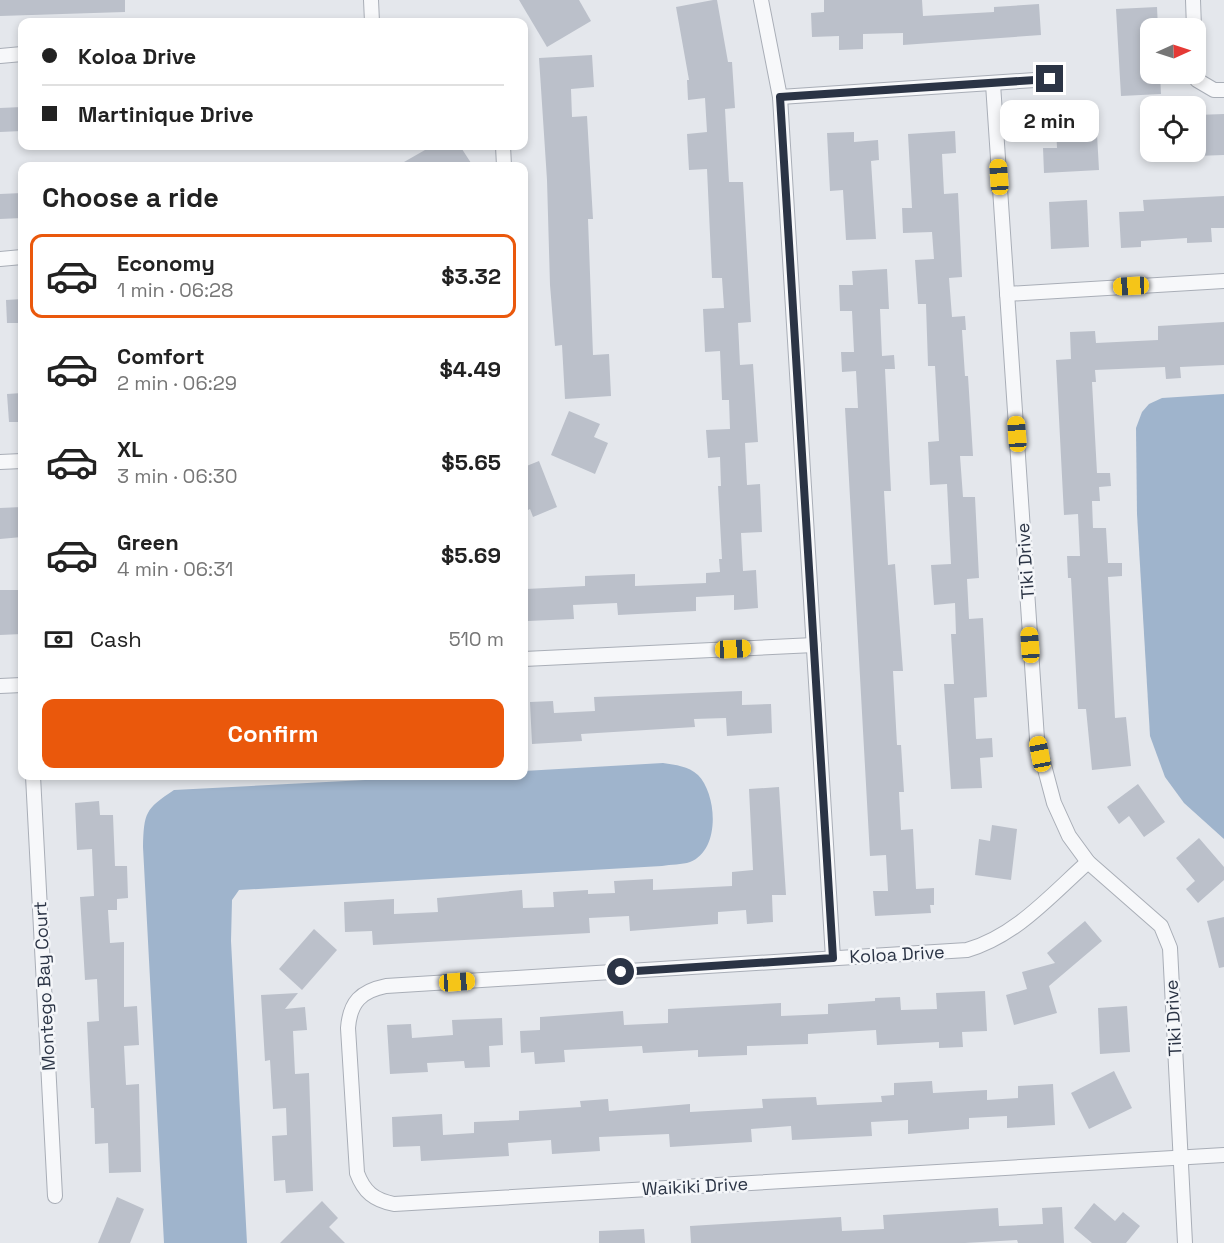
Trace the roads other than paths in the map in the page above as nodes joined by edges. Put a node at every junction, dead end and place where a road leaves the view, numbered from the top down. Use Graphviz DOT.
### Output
graph roads {
  1 [pos="371,0"];
  2 [pos="760,0"];
  3 [pos="1193,0"];
  4 [pos="372,18"];
  5 [pos="1194,18"];
  6 [pos="18,54"];
  7 [pos="0,56"];
  8 [pos="1050,79"];
  9 [pos="993,84"];
  10 [pos="1204,84"];
  11 [pos="1224,90"];
  12 [pos="780,97"];
  13 [pos="18,258"];
  14 [pos="0,259"];
  15 [pos="1224,281"];
  16 [pos="1007,294"];
  17 [pos="18,461"];
  18 [pos="0,462"];
  19 [pos="813,645"];
  20 [pos="528,659"];
  21 [pos="18,685"];
  22 [pos="0,686"];
  23 [pos="33,780"];
  24 [pos="1088,862"];
  25 [pos="833,958"];
  26 [pos="356,1000"];
  27 [pos="1224,1155"];
  28 [pos="1180,1157"];
  29 [pos="55,1196"];
  30 [pos="1185,1243"];
  1 -- 4 [label="street"];
  2 -- 12 [label="street"];
  3 -- 5 [label="street"];
  6 -- 7 [label="street"];
  8 -- 9 [label="street"];
  9 -- 12 [label="street"];
  9 -- 16 [label="street, Tiki Drive"];
  10 -- 11 [label="street"];
  12 -- 19 [label="street"];
  13 -- 14 [label="street"];
  15 -- 16 [label="street"];
  16 -- 24 [label="street, Tiki Drive"];
  17 -- 18 [label="street"];
  19 -- 20 [label="street"];
  19 -- 25 [label="street"];
  21 -- 22 [label="street"];
  23 -- 29 [label="street, Montego Bay Court"];
  24 -- 25 [label="street, Koloa Drive"];
  24 -- 28 [label="street, Tiki Drive"];
  25 -- 26 [label="street, Koloa Drive"];
  26 -- 28 [label="street, Waikiki Drive"];
  27 -- 28 [label="street, Waikiki Drive"];
  28 -- 30 [label="street, Tiki Drive"];
}
